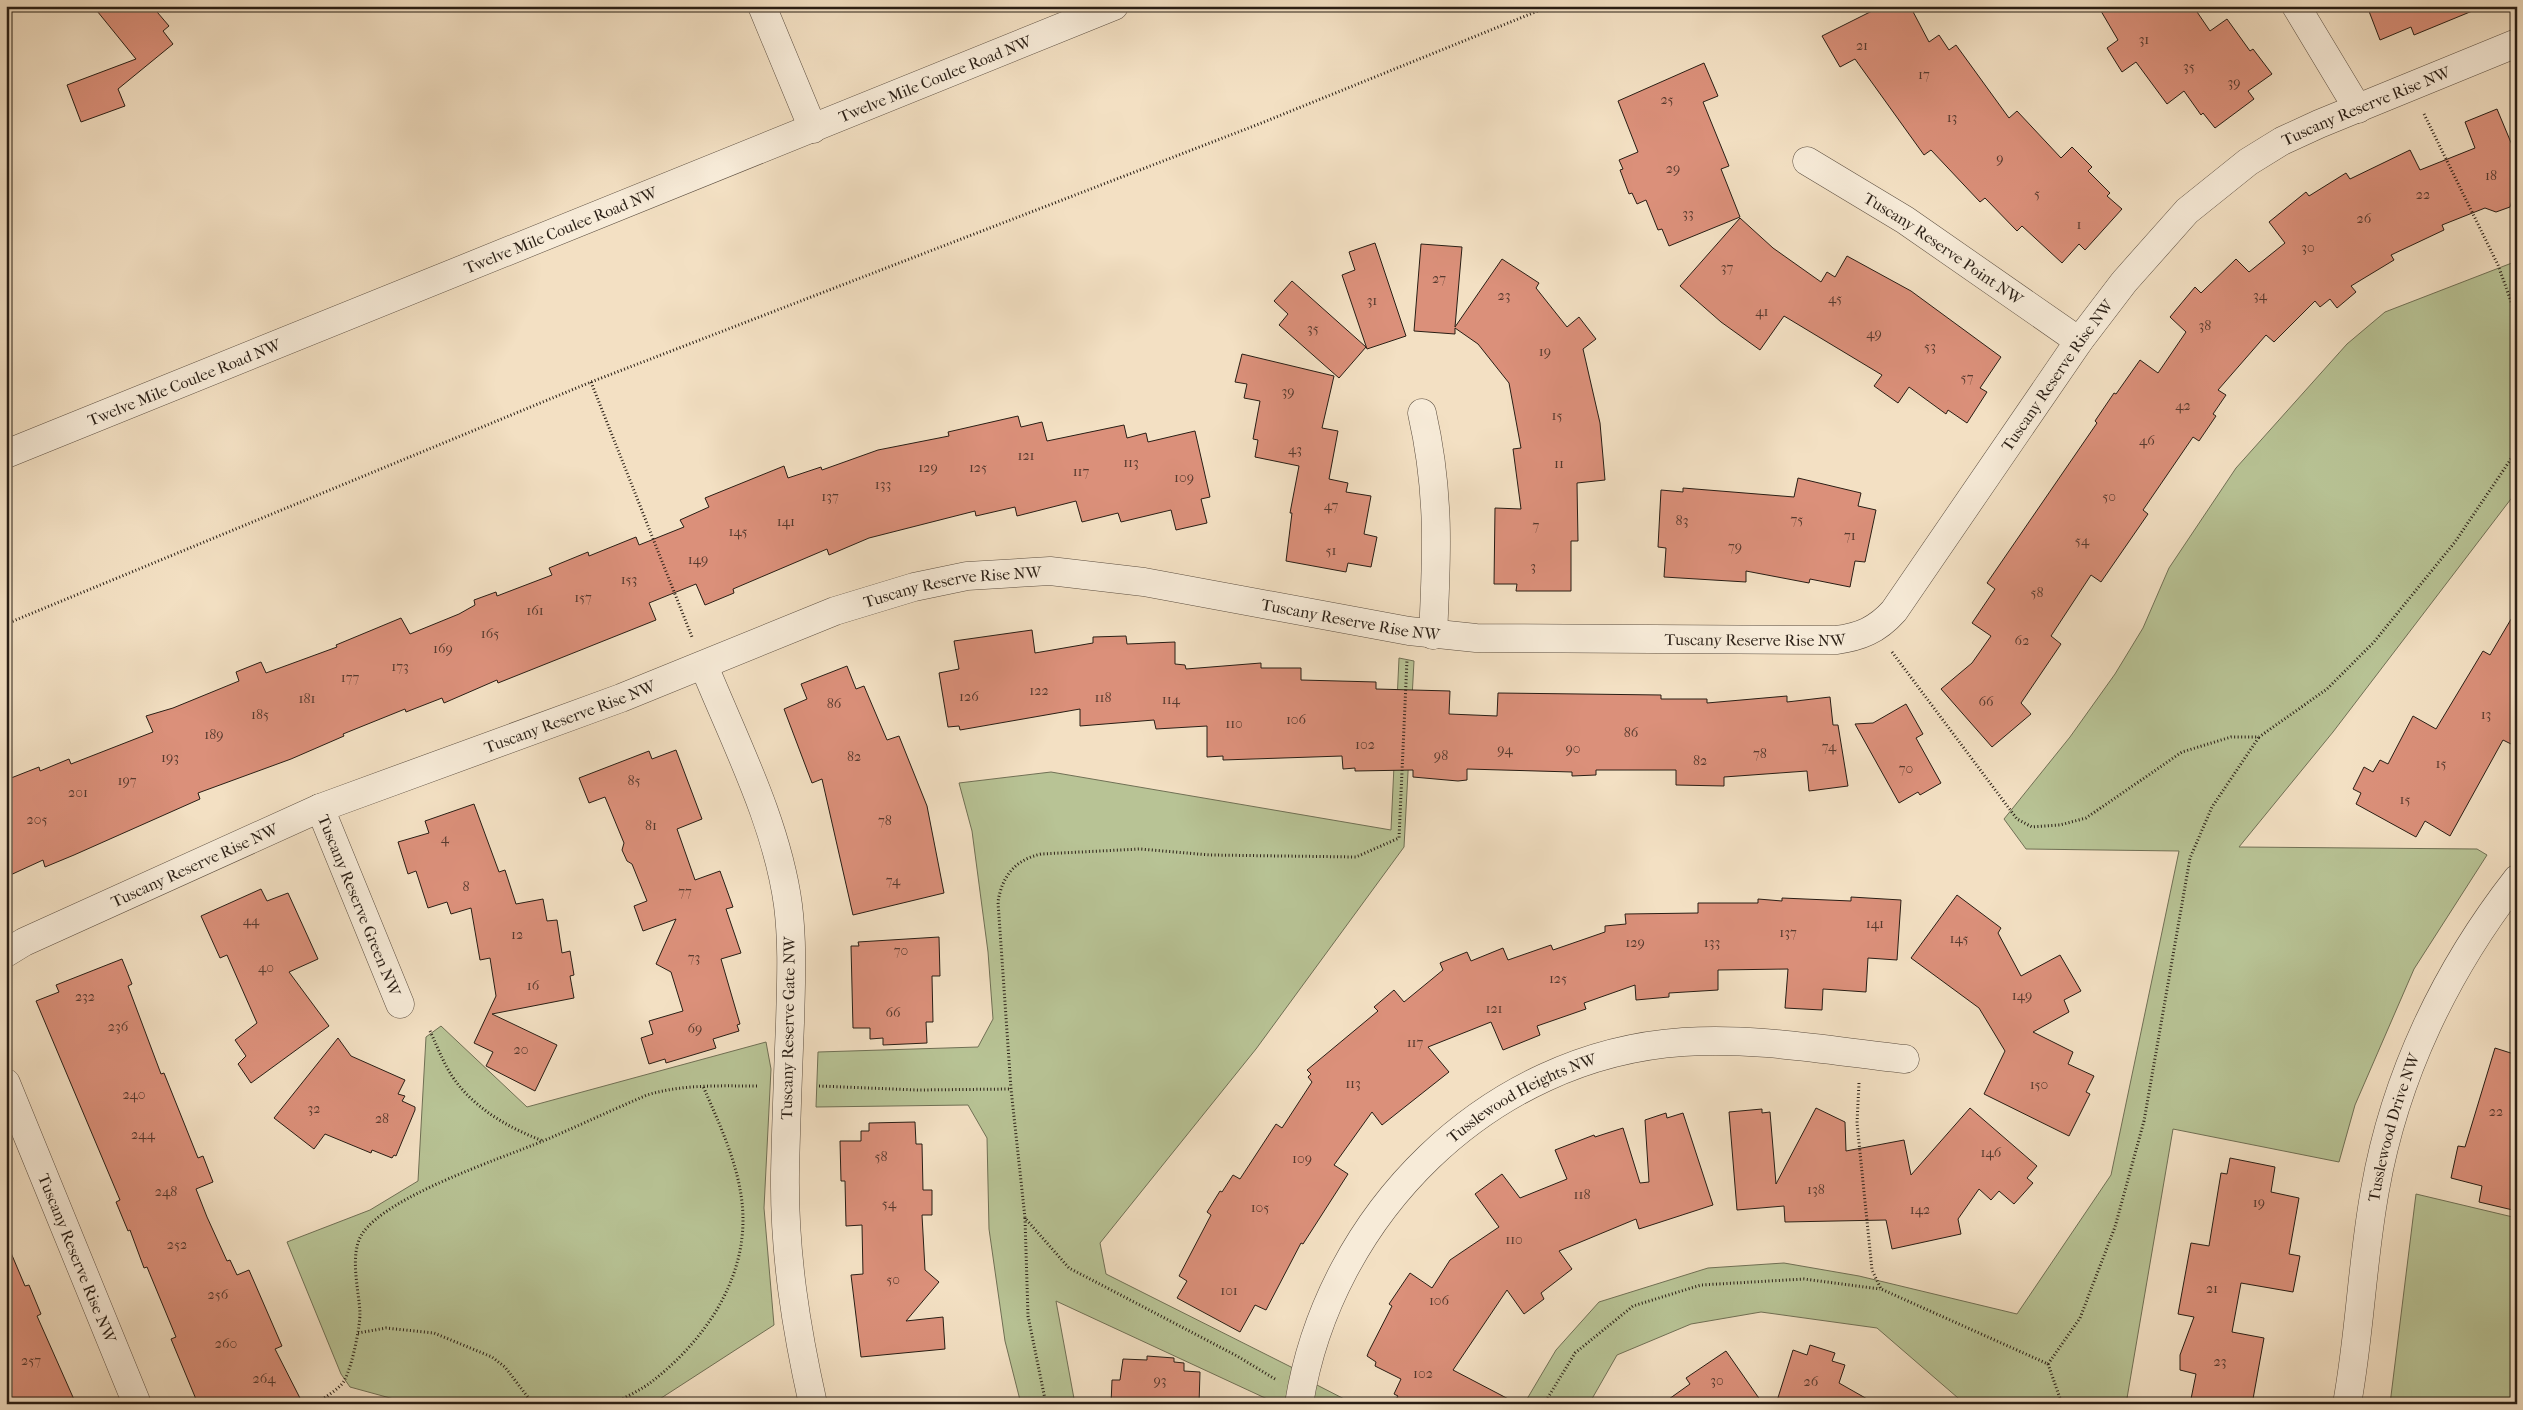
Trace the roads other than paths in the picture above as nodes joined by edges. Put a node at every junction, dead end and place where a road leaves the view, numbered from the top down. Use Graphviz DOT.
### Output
graph roads {
  1 [pos="762,6"];
  2 [pos="1114,6"];
  3 [pos="2296,6"];
  4 [pos="2517,43"];
  5 [pos="2358,109"];
  6 [pos="813,129"];
  7 [pos="1807,161"];
  8 [pos="2079,341"];
  9 [pos="1422,413"];
  10 [pos="6,454"];
  11 [pos="1421,633"];
  12 [pos="704,666"];
  13 [pos="320,808"];
  14 [pos="2517,879"];
  15 [pos="6,953"];
  16 [pos="400,1004"];
  17 [pos="1905,1058"];
  18 [pos="6,1083"];
  19 [pos="137,1404"];
  20 [pos="813,1404"];
  21 [pos="1299,1404"];
  22 [pos="2347,1404"];
  1 -- 6 [label="street"];
  2 -- 6 [label="street, Twelve Mile Coulee Road NW"];
  3 -- 5 [label="street"];
  4 -- 5 [label="street, Tuscany Reserve Rise NW"];
  5 -- 8 [label="street, Tuscany Reserve Rise NW"];
  6 -- 10 [label="street, Twelve Mile Coulee Road NW"];
  7 -- 8 [label="street, Tuscany Reserve Point NW"];
  8 -- 11 [label="street, Tuscany Reserve Rise NW"];
  9 -- 11 [label="street"];
  11 -- 12 [label="street, Tuscany Reserve Rise NW"];
  12 -- 13 [label="street, Tuscany Reserve Rise NW"];
  12 -- 20 [label="street, Tuscany Reserve Gate NW"];
  13 -- 15 [label="street, Tuscany Reserve Rise NW"];
  13 -- 16 [label="street, Tuscany Reserve Green NW"];
  14 -- 22 [label="street, Tusslewood Drive NW"];
  17 -- 21 [label="street, Tusslewood Heights NW"];
  18 -- 19 [label="street, Tuscany Reserve Rise NW"];
}
